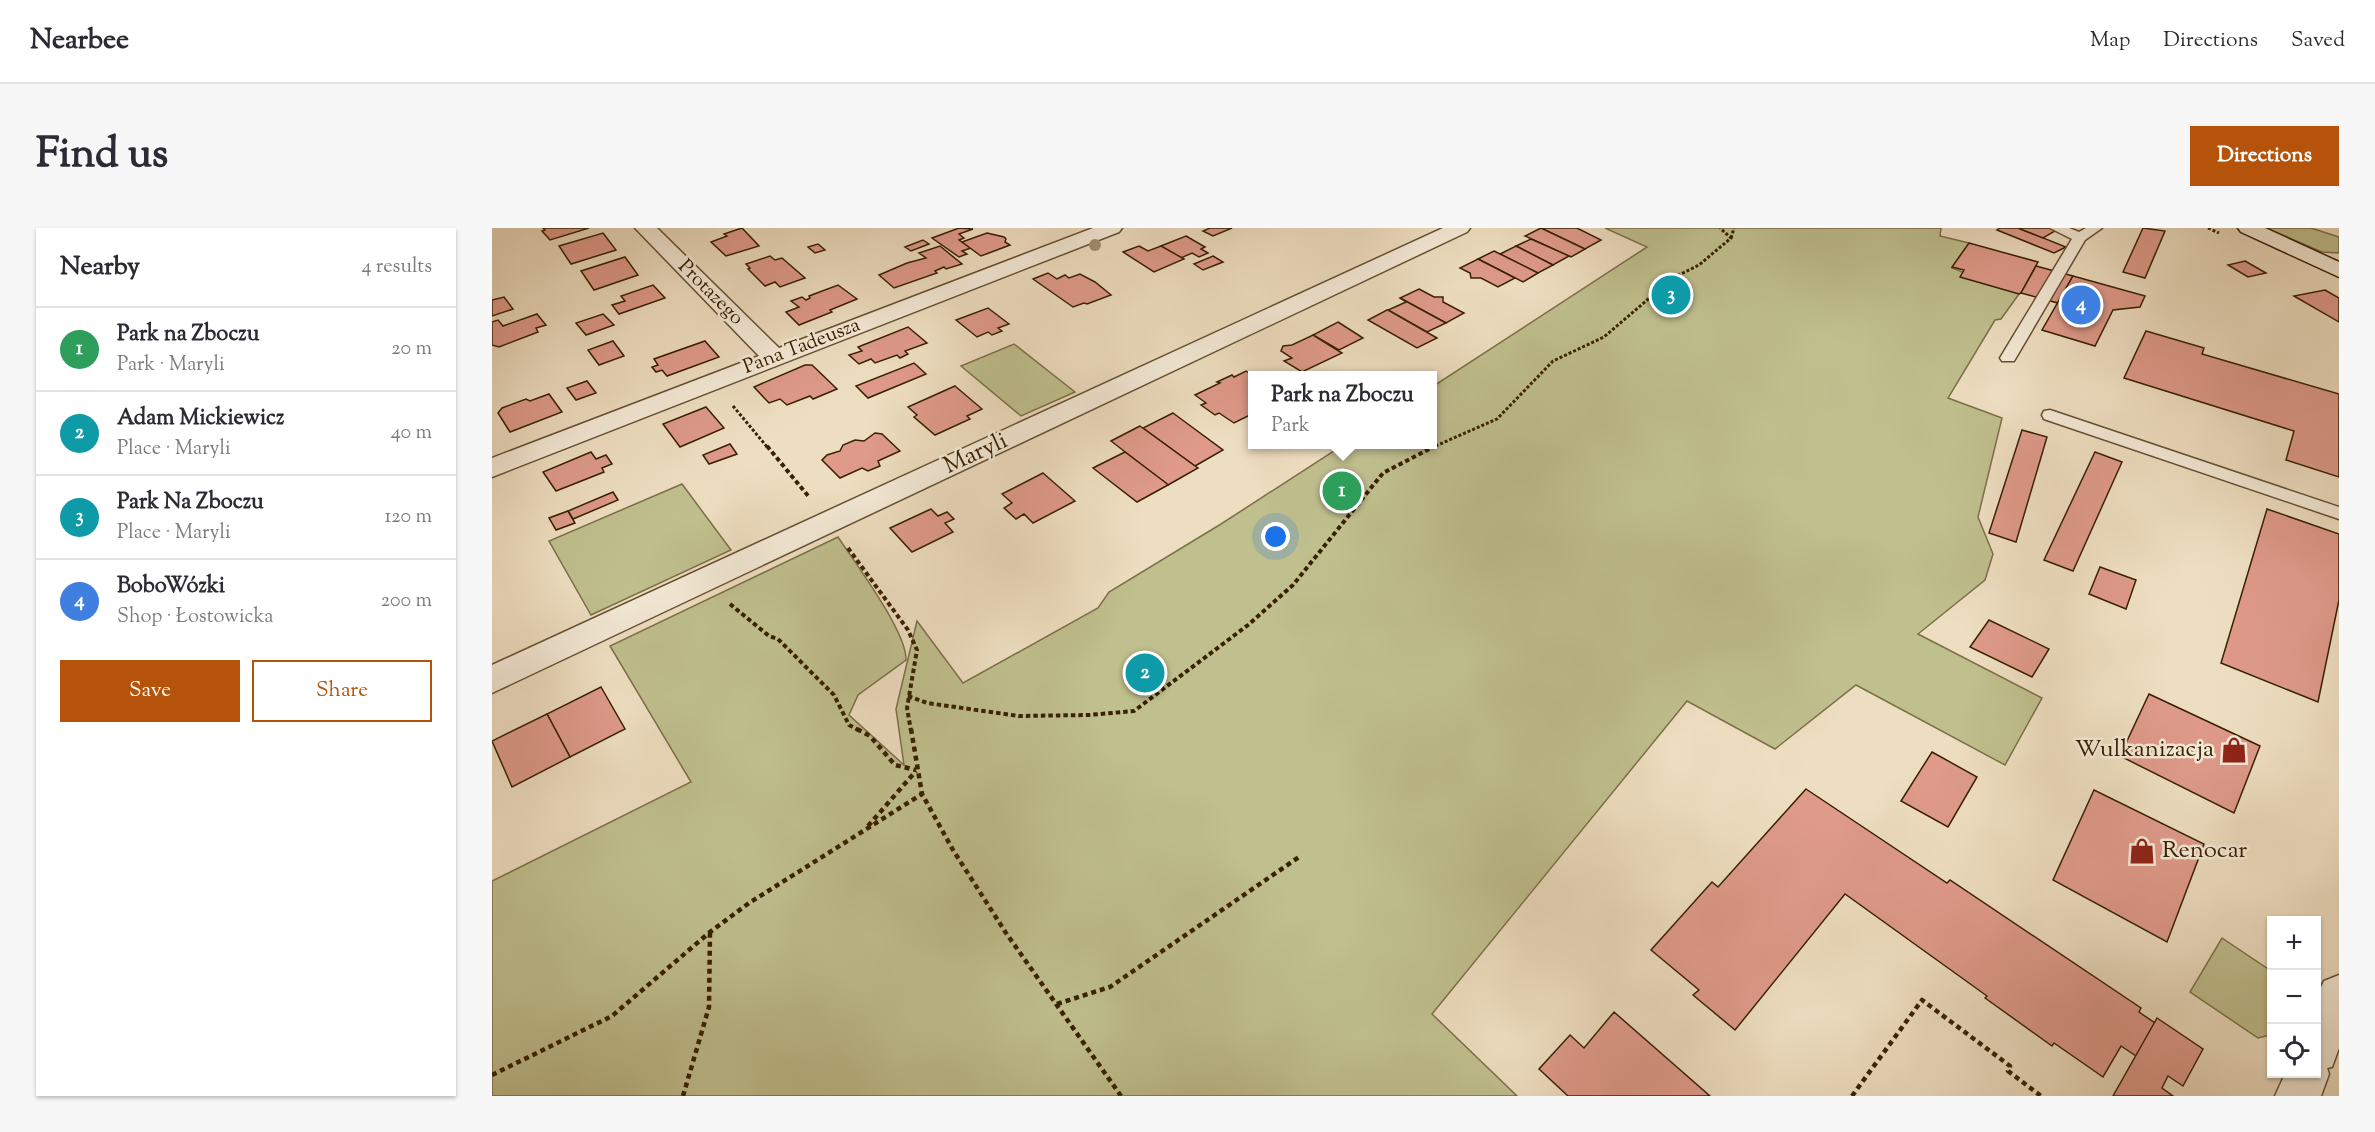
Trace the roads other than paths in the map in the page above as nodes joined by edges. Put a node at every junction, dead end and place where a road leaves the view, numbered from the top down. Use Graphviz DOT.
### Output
graph roads {
  1 [pos="645,228"];
  2 [pos="1112,228"];
  3 [pos="1460,228"];
  4 [pos="2057,228"];
  5 [pos="2095,228"];
  6 [pos="2248,228"];
  7 [pos="1047,232"];
  8 [pos="2080,237"];
  9 [pos="1068,245"];
  10 [pos="2339,270"];
  11 [pos="775,358"];
  12 [pos="2008,358"];
  13 [pos="2050,415"];
  14 [pos="492,468"];
  15 [pos="2339,513"];
  16 [pos="492,680"];
  17 [pos="2339,995"];
  18 [pos="2321,1039"];
  19 [pos="2305,1078"];
  20 [pos="2298,1096"];
  1 -- 11 [label="street, Protazego"];
  2 -- 9 [label="street, Pana Tadeusza"];
  3 -- 16 [label="street, Maryli"];
  4 -- 8 [label="lane"];
  5 -- 8 [label="lane"];
  6 -- 10 [label="street"];
  7 -- 9 [label="street"];
  8 -- 12 [label="lane"];
  9 -- 11 [label="street, Pana Tadeusza"];
  11 -- 14 [label="street, Pana Tadeusza"];
  13 -- 15 [label="lane"];
  17 -- 18 [label="street"];
  19 -- 20 [label="street"];
}
